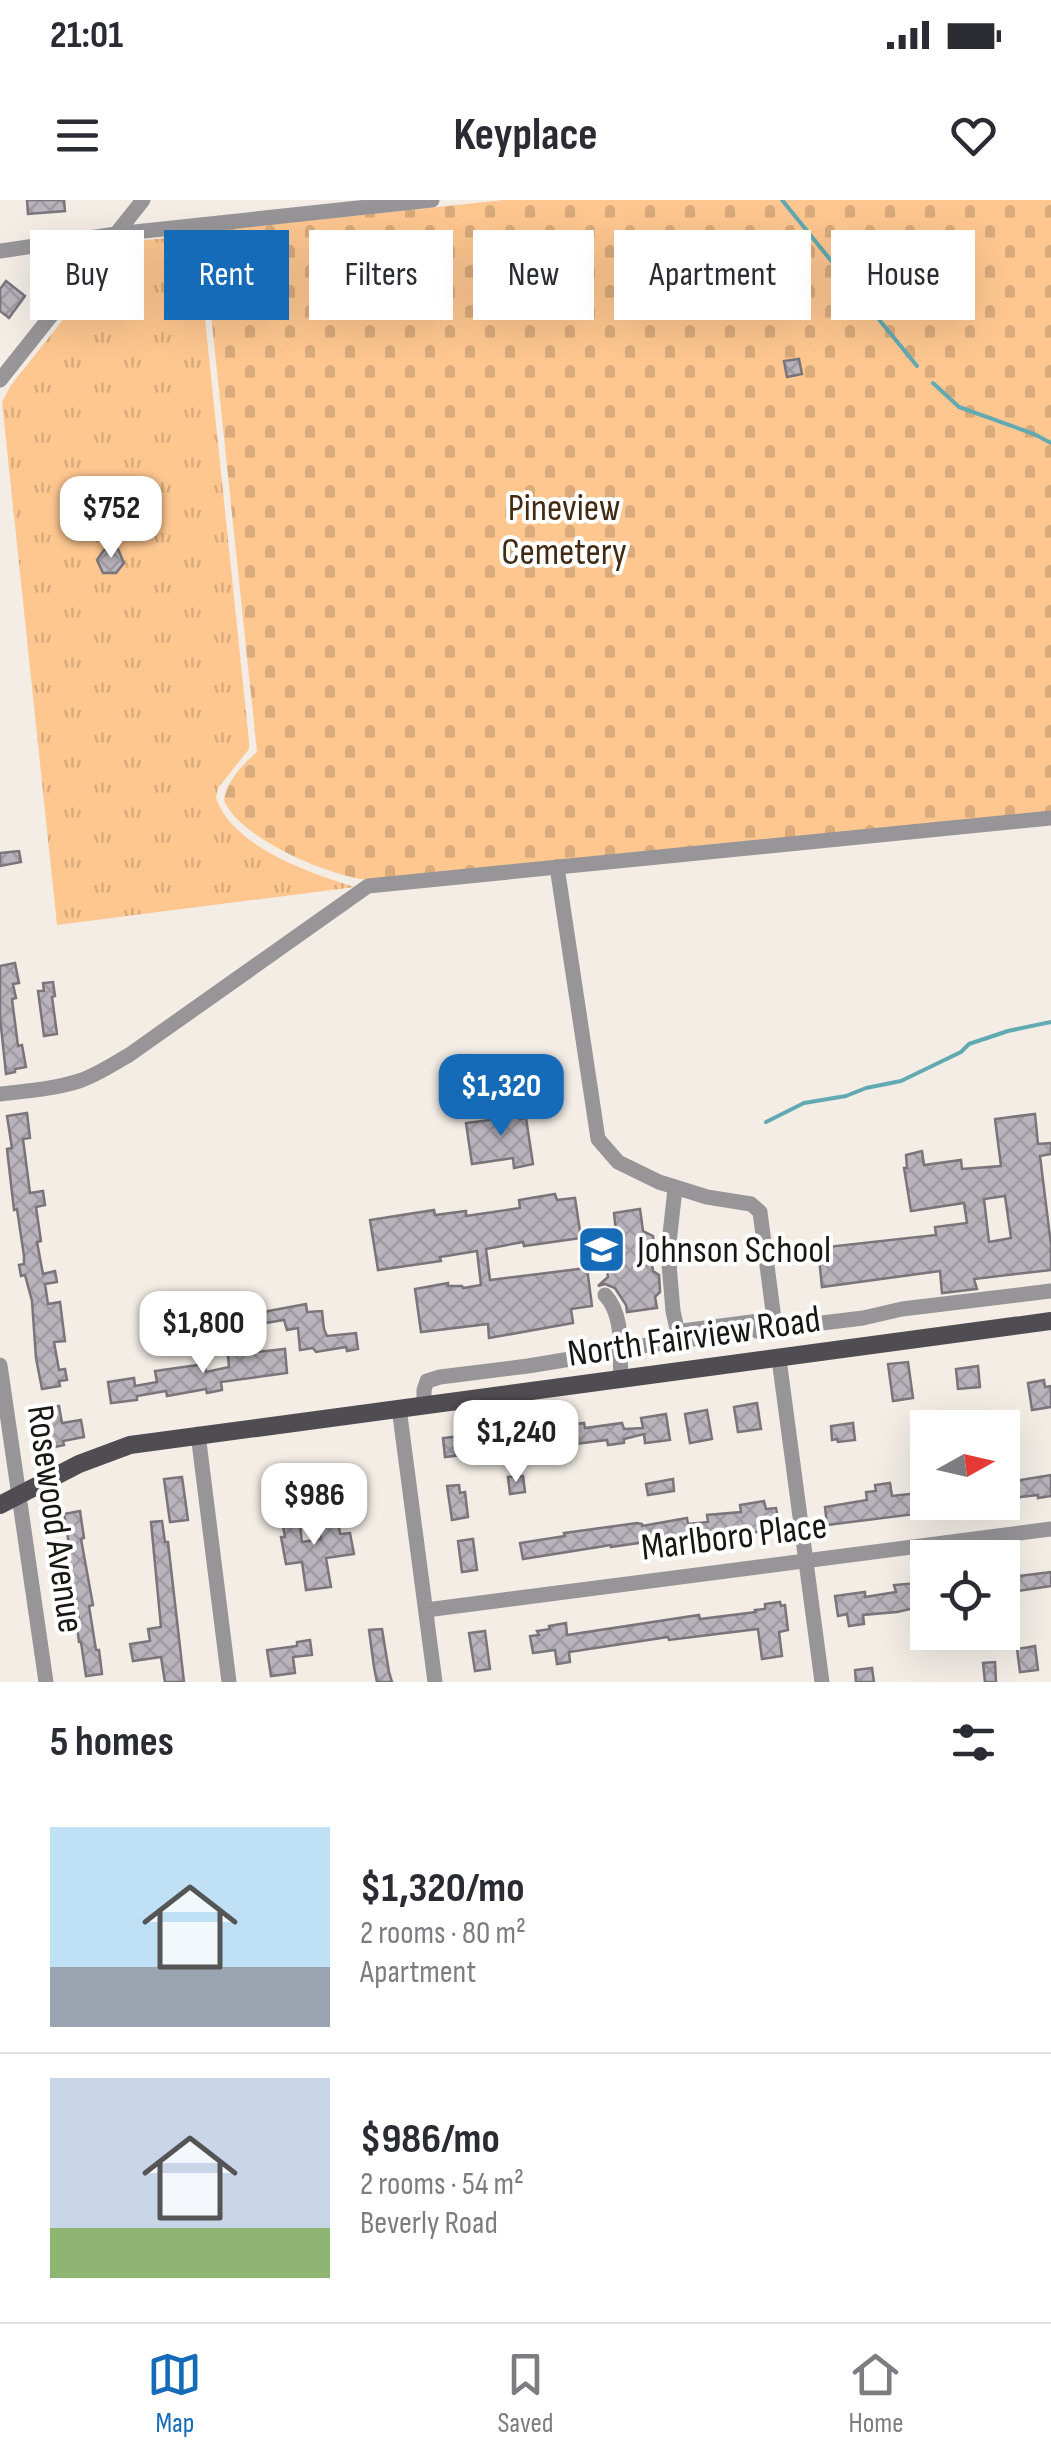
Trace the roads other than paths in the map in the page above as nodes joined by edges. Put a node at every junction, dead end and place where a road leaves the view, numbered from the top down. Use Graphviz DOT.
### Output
graph roads {
  1 [pos="143,200"];
  2 [pos="432,200"];
  3 [pos="397,202"];
  4 [pos="119,230"];
  5 [pos="142,230"];
  6 [pos="30,247"];
  7 [pos="0,251"];
  8 [pos="48,320"];
  9 [pos="0,380"];
  10 [pos="1051,818"];
  11 [pos="557,867"];
  12 [pos="0,1094"];
  13 [pos="675,1189"];
  14 [pos="1051,1291"];
  15 [pos="605,1295"];
  16 [pos="863,1318"];
  17 [pos="1051,1321"];
  18 [pos="854,1348"];
  19 [pos="619,1350"];
  20 [pos="778,1359"];
  21 [pos="0,1365"];
  22 [pos="621,1380"];
  23 [pos="424,1405"];
  24 [pos="399,1408"];
  25 [pos="198,1434"];
  26 [pos="20,1494"];
  27 [pos="0,1505"];
  28 [pos="1051,1529"];
  29 [pos="806,1561"];
  30 [pos="426,1610"];
  31 [pos="46,1682"];
  32 [pos="229,1682"];
  33 [pos="435,1682"];
  34 [pos="822,1682"];
  1 -- 4 [label="street"];
  2 -- 3 [label="street"];
  3 -- 5 [label="street"];
  6 -- 7 [label="street"];
  8 -- 9 [label="street"];
  10 -- 11 [label="street"];
  11 -- 12 [label="street"];
  11 -- 13 [label="street"];
  13 -- 13 [label="street"];
  14 -- 16 [label="street"];
  15 -- 19 [label="street"];
  16 -- 18 [label="street"];
  16 -- 19 [label="street"];
  17 -- 18 [label="main road, North Fairview Road"];
  18 -- 20 [label="main road, North Fairview Road"];
  19 -- 22 [label="street"];
  19 -- 23 [label="street"];
  20 -- 22 [label="main road, North Fairview Road"];
  20 -- 29 [label="street"];
  21 -- 26 [label="street, Rosewood Avenue"];
  22 -- 23 [label="main road, North Fairview Road"];
  23 -- 24 [label="main road, North Fairview Road"];
  24 -- 25 [label="main road, North Fairview Road"];
  24 -- 30 [label="street"];
  25 -- 26 [label="main road, North Fairview Road"];
  25 -- 32 [label="street"];
  26 -- 27 [label="main road, North Fairview Road"];
  26 -- 31 [label="street, Rosewood Avenue"];
  28 -- 29 [label="street, Marlboro Place"];
  29 -- 30 [label="street, Marlboro Place"];
  29 -- 34 [label="street"];
  30 -- 33 [label="street"];
}
